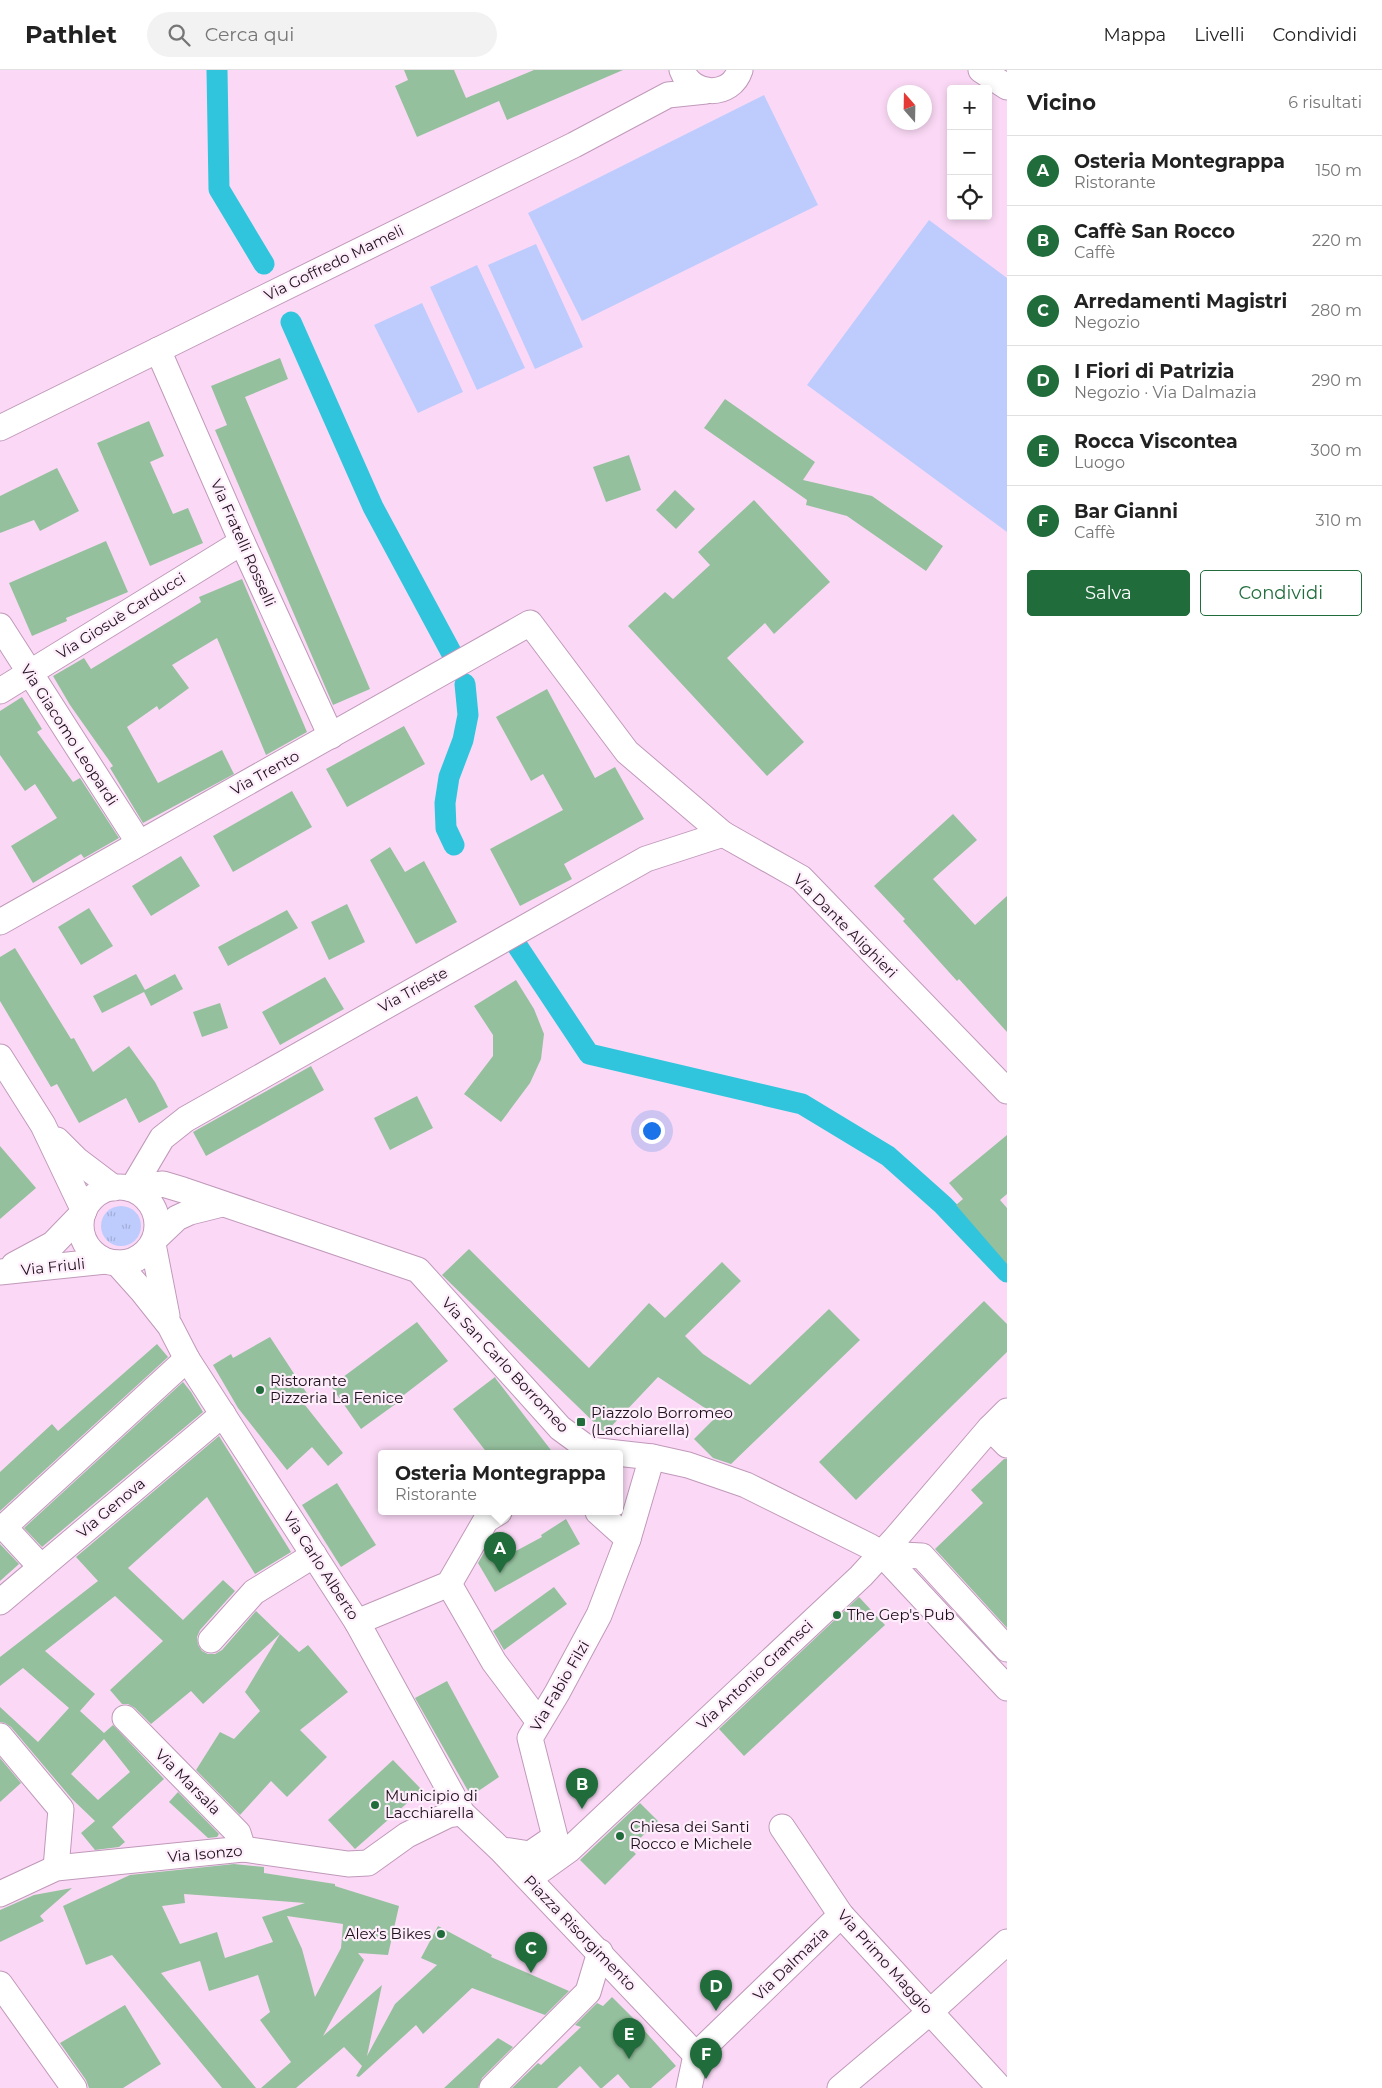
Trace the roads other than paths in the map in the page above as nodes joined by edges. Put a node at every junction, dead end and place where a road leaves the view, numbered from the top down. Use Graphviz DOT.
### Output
graph roads {
  1 [pos="677,70"];
  2 [pos="682,70"];
  3 [pos="982,70"];
  4 [pos="740,71"];
  5 [pos="1007,88"];
  6 [pos="706,91"];
  7 [pos="668,95"];
  8 [pos="158,350"];
  9 [pos="0,428"];
  10 [pos="242,542"];
  11 [pos="530,624"];
  12 [pos="0,626"];
  13 [pos="30,673"];
  14 [pos="0,691"];
  15 [pos="331,736"];
  16 [pos="723,834"];
  17 [pos="139,843"];
  18 [pos="0,922"];
  19 [pos="0,1057"];
  20 [pos="1007,1091"];
  21 [pos="43,1125"];
  22 [pos="125,1188"];
  23 [pos="222,1204"];
  24 [pos="84,1212"];
  25 [pos="154,1241"];
  26 [pos="111,1262"];
  27 [pos="0,1272"];
  28 [pos="170,1326"];
  29 [pos="186,1359"];
  30 [pos="223,1414"];
  31 [pos="998,1419"];
  32 [pos="1007,1445"];
  33 [pos="586,1450"];
  34 [pos="623,1455"];
  35 [pos="652,1457"];
  36 [pos="494,1515"];
  37 [pos="601,1515"];
  38 [pos="628,1539"];
  39 [pos="882,1554"];
  40 [pos="314,1555"];
  41 [pos="41,1567"];
  42 [pos="449,1584"];
  43 [pos="0,1602"];
  44 [pos="357,1622"];
  45 [pos="211,1640"];
  46 [pos="1007,1649"];
  47 [pos="1007,1688"];
  48 [pos="126,1718"];
  49 [pos="539,1722"];
  50 [pos="0,1736"];
  51 [pos="462,1813"];
  52 [pos="782,1827"];
  53 [pos="243,1849"];
  54 [pos="501,1850"];
  55 [pos="56,1868"];
  56 [pos="0,1894"];
  57 [pos="842,1915"];
  58 [pos="1007,1942"];
  59 [pos="600,1952"];
  60 [pos="0,1984"];
  61 [pos="930,2012"];
  62 [pos="696,2055"];
  63 [pos="74,2088"];
  64 [pos="492,2088"];
  65 [pos="689,2088"];
  66 [pos="840,2088"];
  67 [pos="1000,2088"];
  1 -- 7 [label="street"];
  2 -- 6 [label="street"];
  3 -- 5 [label="street"];
  4 -- 6 [label="street, Via Goffredo Mameli"];
  6 -- 7 [label="street, Via Goffredo Mameli"];
  7 -- 8 [label="street, Via Goffredo Mameli"];
  8 -- 9 [label="street, Via Goffredo Mameli"];
  8 -- 10 [label="street, Via Fratelli Rosselli"];
  10 -- 13 [label="street, Via Giosuè Carducci"];
  10 -- 15 [label="street, Via Fratelli Rosselli"];
  11 -- 15 [label="street, Via Trento"];
  11 -- 16 [label="street, Via Dante Alighieri"];
  12 -- 13 [label="street, Via Giacomo Leopardi"];
  13 -- 14 [label="street, Via Giosuè Carducci"];
  13 -- 17 [label="street, Via Giacomo Leopardi"];
  15 -- 17 [label="street, Via Trento"];
  16 -- 20 [label="street, Via Dante Alighieri"];
  16 -- 22 [label="street, Via Trieste"];
  17 -- 18 [label="street, Via Trento"];
  19 -- 21 [label="street, Via Carlo Alberto"];
  21 -- 22 [label="street, Via Carlo Alberto"];
  21 -- 24 [label="street, Via Carlo Alberto"];
  22 -- 23 [label="street, Via San Carlo Borromeo"];
  22 -- 24 [label="street"];
  22 -- 25 [label="street, Via Carlo Alberto"];
  23 -- 25 [label="street"];
  23 -- 33 [label="street, Via San Carlo Borromeo"];
  24 -- 26 [label="street, Via Carlo Alberto"];
  24 -- 27 [label="street"];
  25 -- 26 [label="street"];
  25 -- 28 [label="street, Via Carlo Alberto"];
  26 -- 27 [label="street, Via Friuli"];
  26 -- 28 [label="street, Via Carlo Alberto"];
  28 -- 29 [label="street, Via Carlo Alberto"];
  29 -- 30 [label="street, Via Carlo Alberto"];
  29 -- 41 [label="street"];
  30 -- 40 [label="street, Via Carlo Alberto"];
  30 -- 41 [label="street, Via Genova"];
  31 -- 32 [label="street"];
  31 -- 39 [label="street, Via Antonio Gramsci"];
  34 -- 35 [label="street, Via San Carlo Borromeo"];
  35 -- 38 [label="street, Via Fabio Filzi"];
  35 -- 39 [label="street, Via San Carlo Borromeo"];
  36 -- 42 [label="street"];
  37 -- 38 [label="street"];
  38 -- 49 [label="street, Via Fabio Filzi"];
  39 -- 46 [label="street"];
  39 -- 47 [label="street"];
  39 -- 54 [label="street, Via Antonio Gramsci"];
  40 -- 44 [label="street, Via Carlo Alberto"];
  40 -- 45 [label="street"];
  41 -- 43 [label="street, Via Genova"];
  42 -- 44 [label="street"];
  42 -- 49 [label="street"];
  44 -- 51 [label="street, Via Carlo Alberto"];
  48 -- 53 [label="street, Via Marsala"];
  49 -- 54 [label="street, Via Fabio Filzi"];
  50 -- 55 [label="street"];
  51 -- 53 [label="street, Via Isonzo"];
  51 -- 54 [label="street, Piazza Risorgimento"];
  52 -- 57 [label="street, Via Primo Maggio"];
  53 -- 55 [label="street, Via Isonzo"];
  54 -- 59 [label="street, Piazza Risorgimento"];
  55 -- 56 [label="street, Via Isonzo"];
  57 -- 61 [label="street, Via Primo Maggio"];
  57 -- 62 [label="street, Via Dalmazia"];
  58 -- 61 [label="street"];
  59 -- 62 [label="street, Piazza Risorgimento"];
  59 -- 64 [label="street"];
  60 -- 63 [label="street"];
  61 -- 66 [label="street"];
  61 -- 67 [label="street, Via Primo Maggio"];
  62 -- 65 [label="street"];
}
